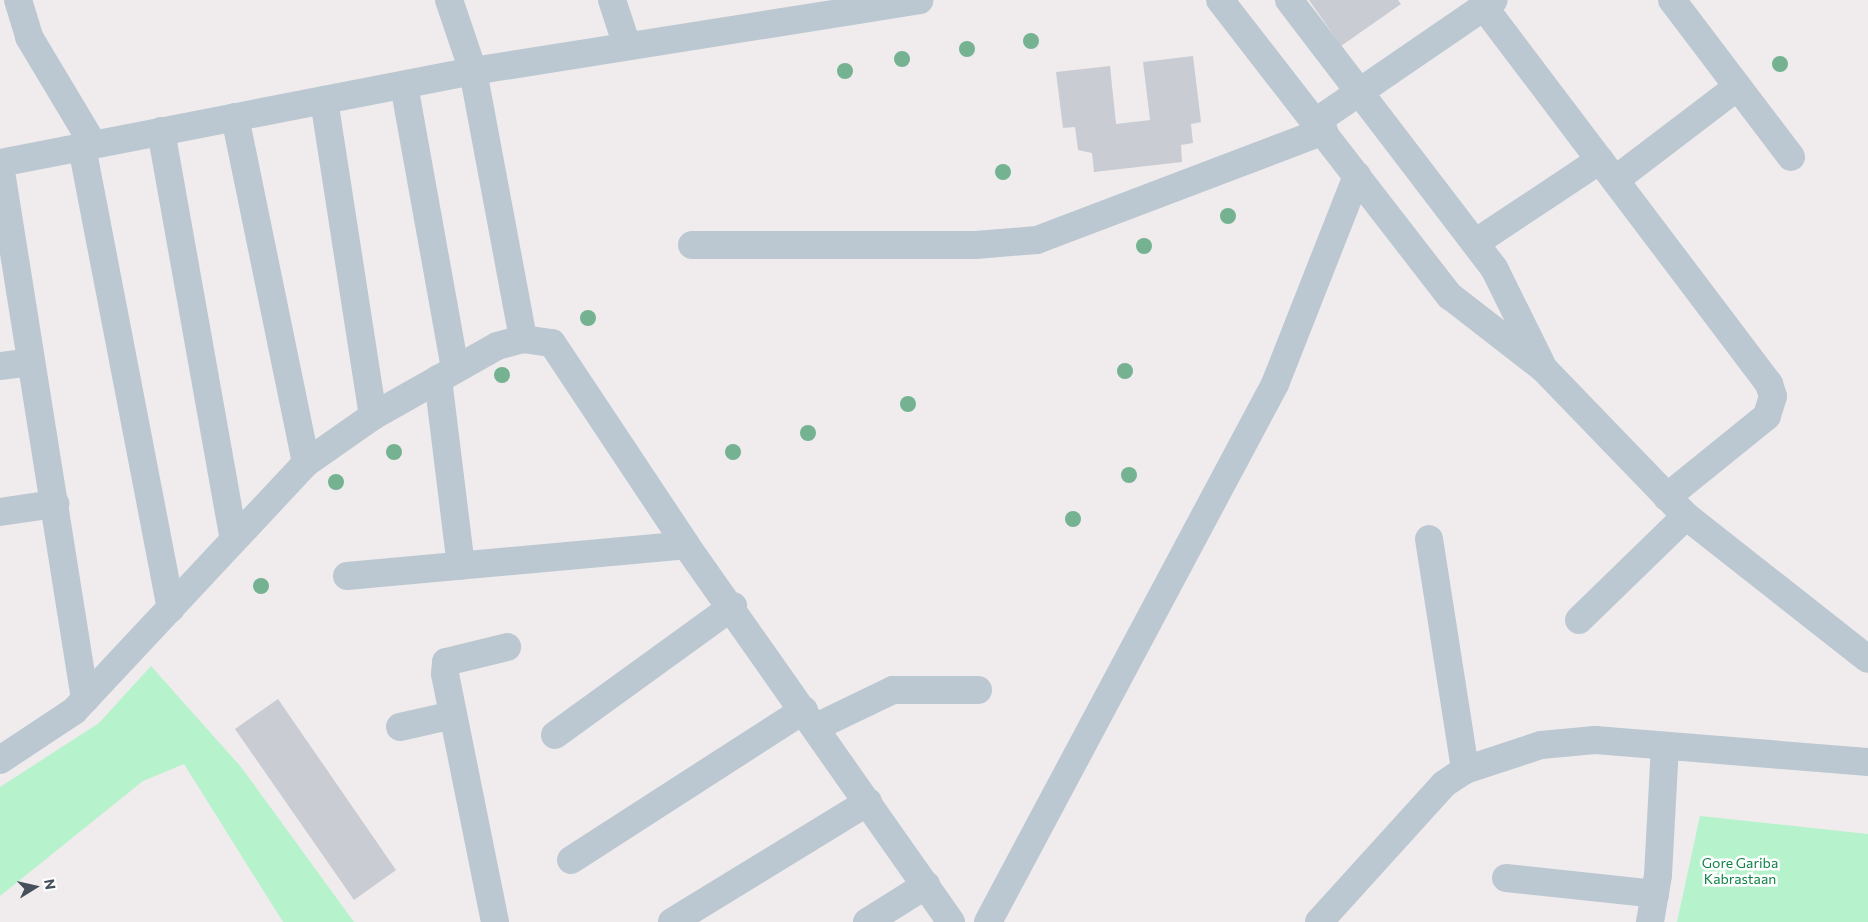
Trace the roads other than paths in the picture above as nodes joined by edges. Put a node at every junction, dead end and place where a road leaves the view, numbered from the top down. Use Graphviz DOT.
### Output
graph roads {
  1 [pos="18,0"];
  2 [pos="449,0"];
  3 [pos="612,0"];
  4 [pos="918,0"];
  5 [pos="1220,0"];
  6 [pos="1290,0"];
  7 [pos="1672,0"];
  8 [pos="1489,4"];
  9 [pos="627,46"];
  10 [pos="472,72"];
  11 [pos="404,84"];
  12 [pos="1738,86"];
  13 [pos="1362,90"];
  14 [pos="324,100"];
  15 [pos="235,117"];
  16 [pos="1320,126"];
  17 [pos="161,131"];
  18 [pos="88,146"];
  19 [pos="1791,157"];
  20 [pos="0,164"];
  21 [pos="1607,170"];
  22 [pos="1357,176"];
  23 [pos="1475,243"];
  24 [pos="692,245"];
  25 [pos="523,339"];
  26 [pos="31,362"];
  27 [pos="0,366"];
  28 [pos="1544,369"];
  29 [pos="447,374"];
  30 [pos="373,416"];
  31 [pos="306,463"];
  32 [pos="1667,497"];
  33 [pos="54,504"];
  34 [pos="0,512"];
  35 [pos="1686,516"];
  36 [pos="234,539"];
  37 [pos="1429,539"];
  38 [pos="686,545"];
  39 [pos="460,566"];
  40 [pos="347,576"];
  41 [pos="733,606"];
  42 [pos="170,608"];
  43 [pos="1579,620"];
  44 [pos="507,647"];
  45 [pos="1868,659"];
  46 [pos="978,690"];
  47 [pos="86,699"];
  48 [pos="453,715"];
  49 [pos="810,718"];
  50 [pos="400,727"];
  51 [pos="555,735"];
  52 [pos="1665,746"];
  53 [pos="0,760"];
  54 [pos="1868,762"];
  55 [pos="1465,770"];
  56 [pos="868,802"];
  57 [pos="572,860"];
  58 [pos="1506,878"];
  59 [pos="926,886"];
  60 [pos="1655,894"];
  61 [pos="495,922"];
  62 [pos="672,922"];
  63 [pos="867,922"];
  64 [pos="951,922"];
  65 [pos="988,922"];
  66 [pos="1319,922"];
  67 [pos="1650,922"];
  1 -- 18 [label="street"];
  2 -- 10 [label="street"];
  3 -- 9 [label="street"];
  4 -- 9 [label="street"];
  5 -- 16 [label="street"];
  6 -- 13 [label="street"];
  7 -- 12 [label="street"];
  8 -- 13 [label="street"];
  8 -- 21 [label="street"];
  9 -- 10 [label="street"];
  10 -- 11 [label="street"];
  10 -- 25 [label="street"];
  11 -- 14 [label="street"];
  11 -- 29 [label="street"];
  12 -- 19 [label="street"];
  12 -- 21 [label="street"];
  13 -- 16 [label="street"];
  13 -- 23 [label="street"];
  14 -- 15 [label="street"];
  14 -- 30 [label="street"];
  15 -- 17 [label="street"];
  15 -- 31 [label="street"];
  16 -- 22 [label="street"];
  16 -- 24 [label="street"];
  17 -- 18 [label="street"];
  17 -- 36 [label="street"];
  18 -- 20 [label="street"];
  18 -- 42 [label="street"];
  20 -- 26 [label="street"];
  21 -- 23 [label="street"];
  21 -- 32 [label="street"];
  22 -- 28 [label="street"];
  22 -- 65 [label="street"];
  23 -- 28 [label="street"];
  25 -- 29 [label="street"];
  25 -- 38 [label="street"];
  26 -- 27 [label="street"];
  26 -- 33 [label="street"];
  28 -- 32 [label="street"];
  29 -- 30 [label="street"];
  29 -- 39 [label="street"];
  30 -- 31 [label="street"];
  31 -- 36 [label="street"];
  32 -- 35 [label="street"];
  33 -- 34 [label="street"];
  33 -- 47 [label="street"];
  35 -- 43 [label="street"];
  35 -- 45 [label="street"];
  36 -- 42 [label="street"];
  37 -- 55 [label="street"];
  38 -- 39 [label="street"];
  38 -- 41 [label="street"];
  39 -- 40 [label="street"];
  41 -- 49 [label="street"];
  41 -- 51 [label="street"];
  42 -- 47 [label="street"];
  44 -- 48 [label="street"];
  46 -- 49 [label="street"];
  47 -- 53 [label="street"];
  48 -- 50 [label="street"];
  48 -- 61 [label="street"];
  49 -- 56 [label="street"];
  49 -- 57 [label="street"];
  52 -- 54 [label="street"];
  52 -- 55 [label="street"];
  52 -- 60 [label="street"];
  55 -- 66 [label="street"];
  56 -- 59 [label="street"];
  56 -- 62 [label="street"];
  58 -- 60 [label="street"];
  59 -- 63 [label="street"];
  59 -- 64 [label="street"];
  60 -- 67 [label="street"];
}
